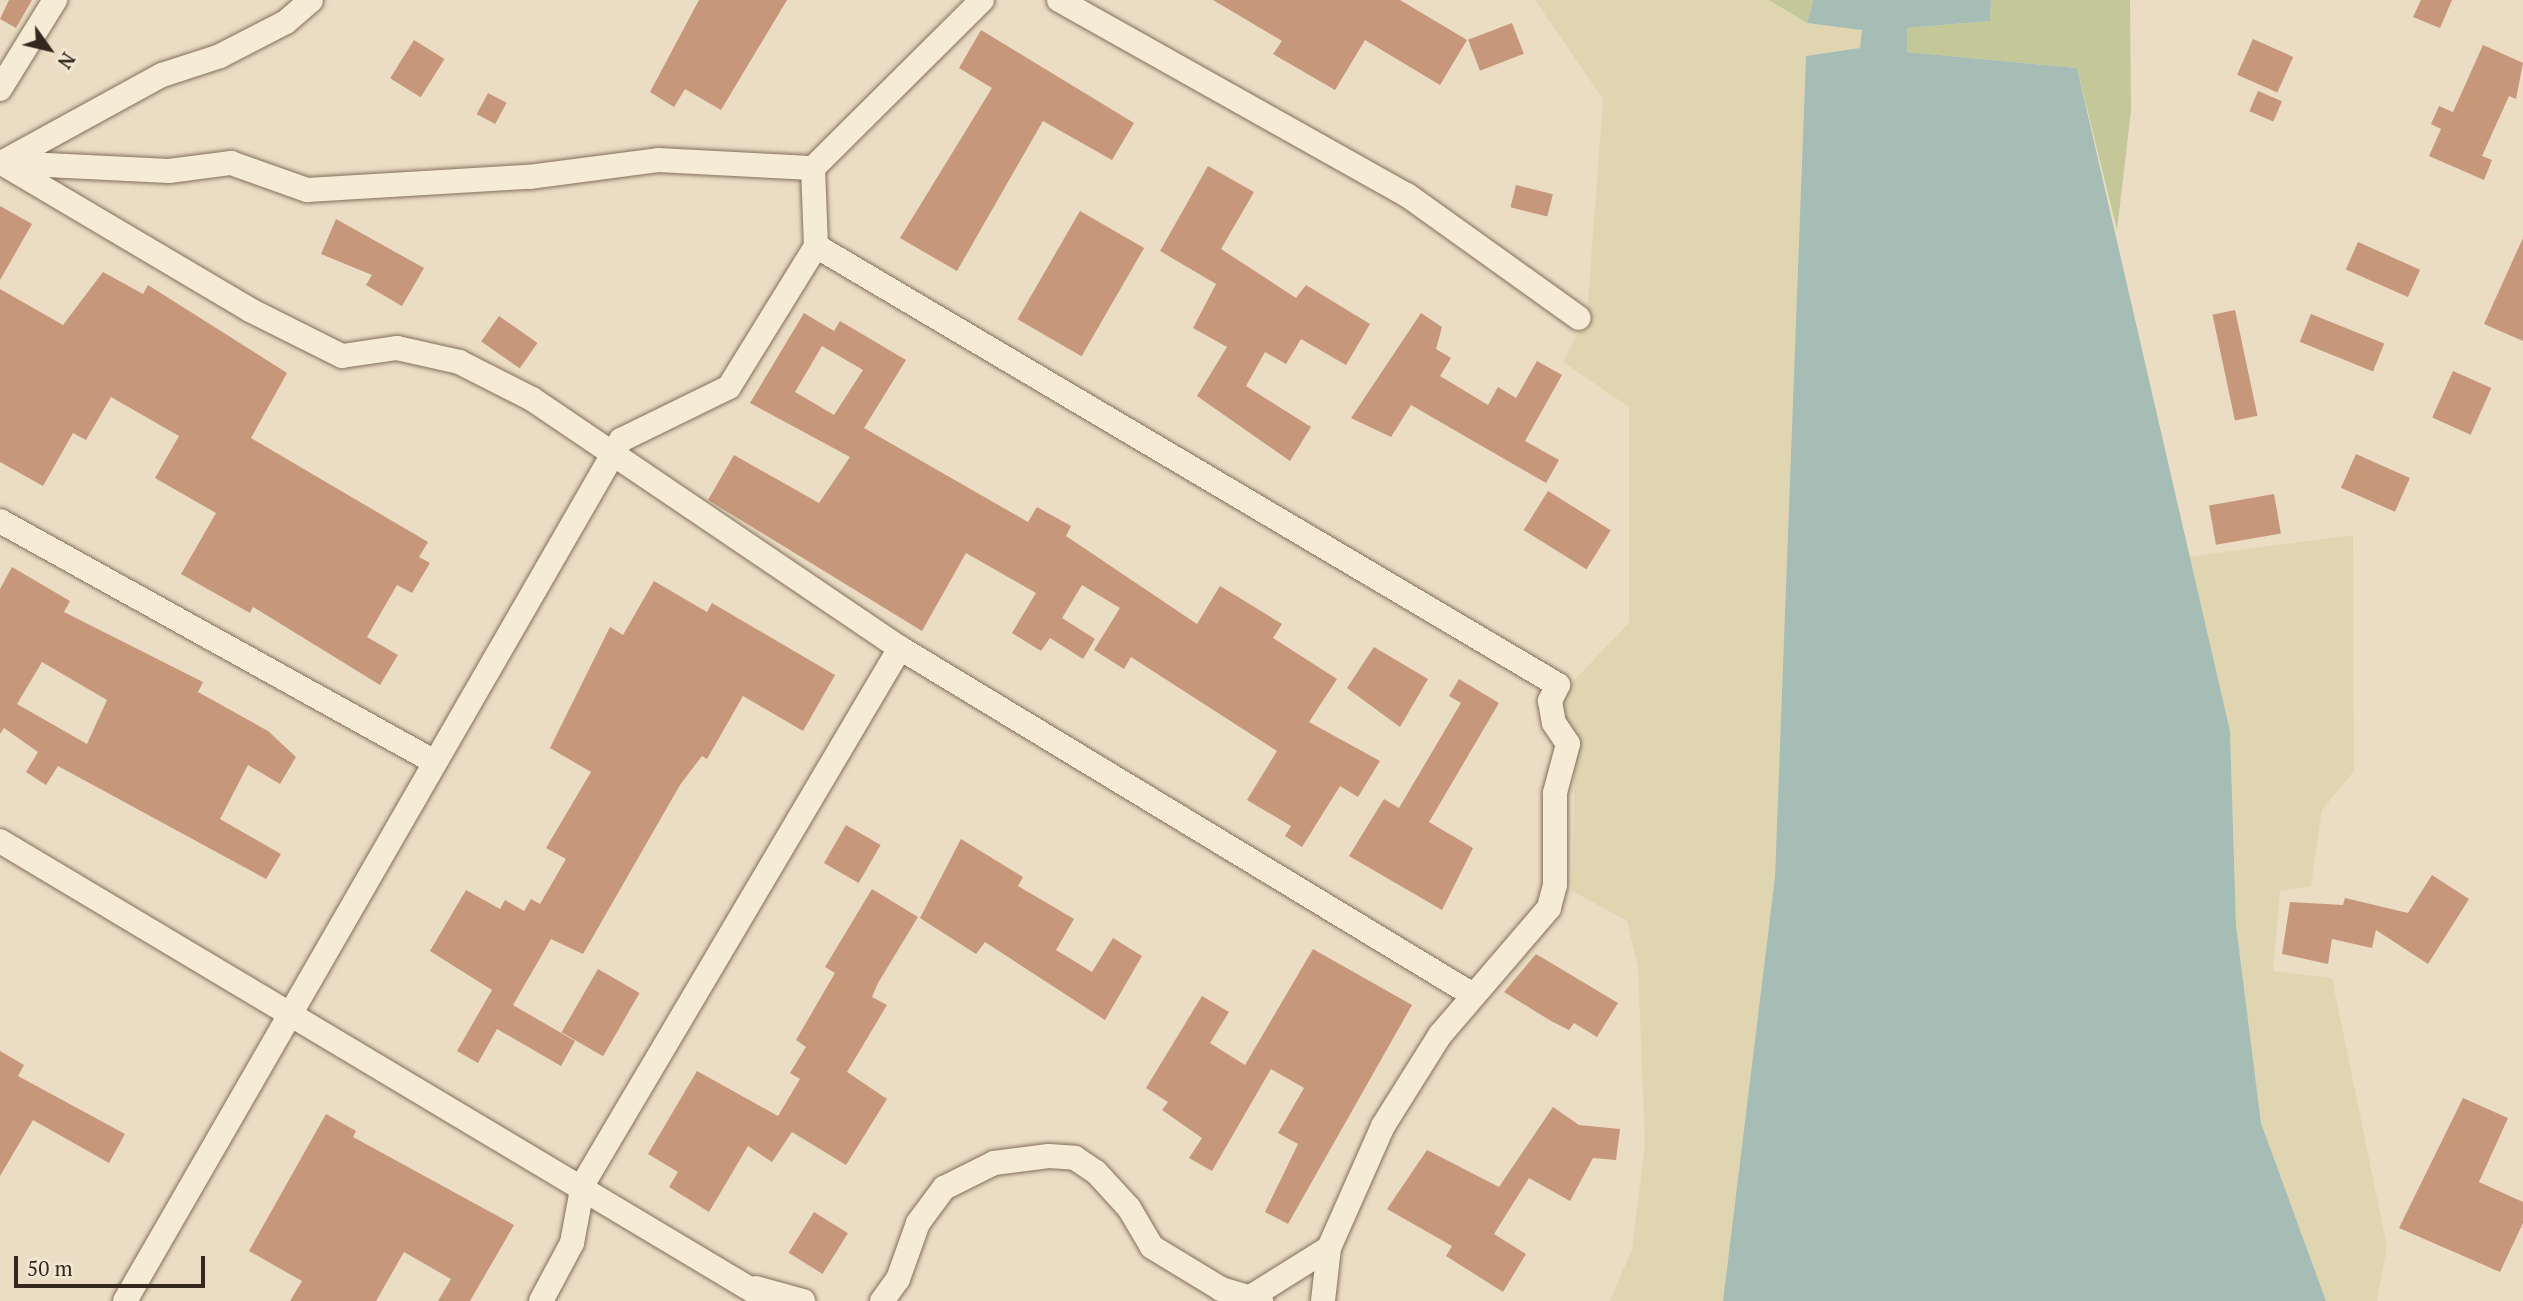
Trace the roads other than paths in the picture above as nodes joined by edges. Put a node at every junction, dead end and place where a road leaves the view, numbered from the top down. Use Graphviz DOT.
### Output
graph roads {
  1 [pos="55,0"];
  2 [pos="311,0"];
  3 [pos="982,0"];
  4 [pos="1059,0"];
  5 [pos="0,89"];
  6 [pos="1,162"];
  7 [pos="813,168"];
  8 [pos="816,246"];
  9 [pos="1579,318"];
  10 [pos="612,456"];
  11 [pos="0,521"];
  12 [pos="900,648"];
  13 [pos="434,762"];
  14 [pos="0,841"];
  15 [pos="1473,995"];
  16 [pos="290,1018"];
  17 [pos="583,1184"];
  18 [pos="1329,1248"];
  19 [pos="744,1285"];
  20 [pos="1219,1295"];
  21 [pos="1255,1299"];
  22 [pos="125,1301"];
  23 [pos="541,1301"];
  24 [pos="770,1301"];
  25 [pos="803,1301"];
  26 [pos="883,1301"];
  27 [pos="1323,1301"];
  1 -- 5 [label="street"];
  2 -- 6 [label="street"];
  3 -- 7 [label="street"];
  4 -- 9 [label="street"];
  6 -- 7 [label="street"];
  6 -- 10 [label="street"];
  7 -- 8 [label="street"];
  8 -- 10 [label="street"];
  8 -- 15 [label="street"];
  10 -- 12 [label="street"];
  10 -- 13 [label="street"];
  11 -- 13 [label="street"];
  12 -- 15 [label="street"];
  12 -- 17 [label="street"];
  13 -- 16 [label="street"];
  14 -- 16 [label="street"];
  15 -- 18 [label="street"];
  16 -- 17 [label="street"];
  16 -- 22 [label="street"];
  17 -- 19 [label="street"];
  17 -- 23 [label="street"];
  18 -- 21 [label="street"];
  18 -- 27 [label="street"];
  19 -- 24 [label="street"];
  19 -- 25 [label="street"];
  20 -- 21 [label="street"];
  20 -- 26 [label="street"];
}
